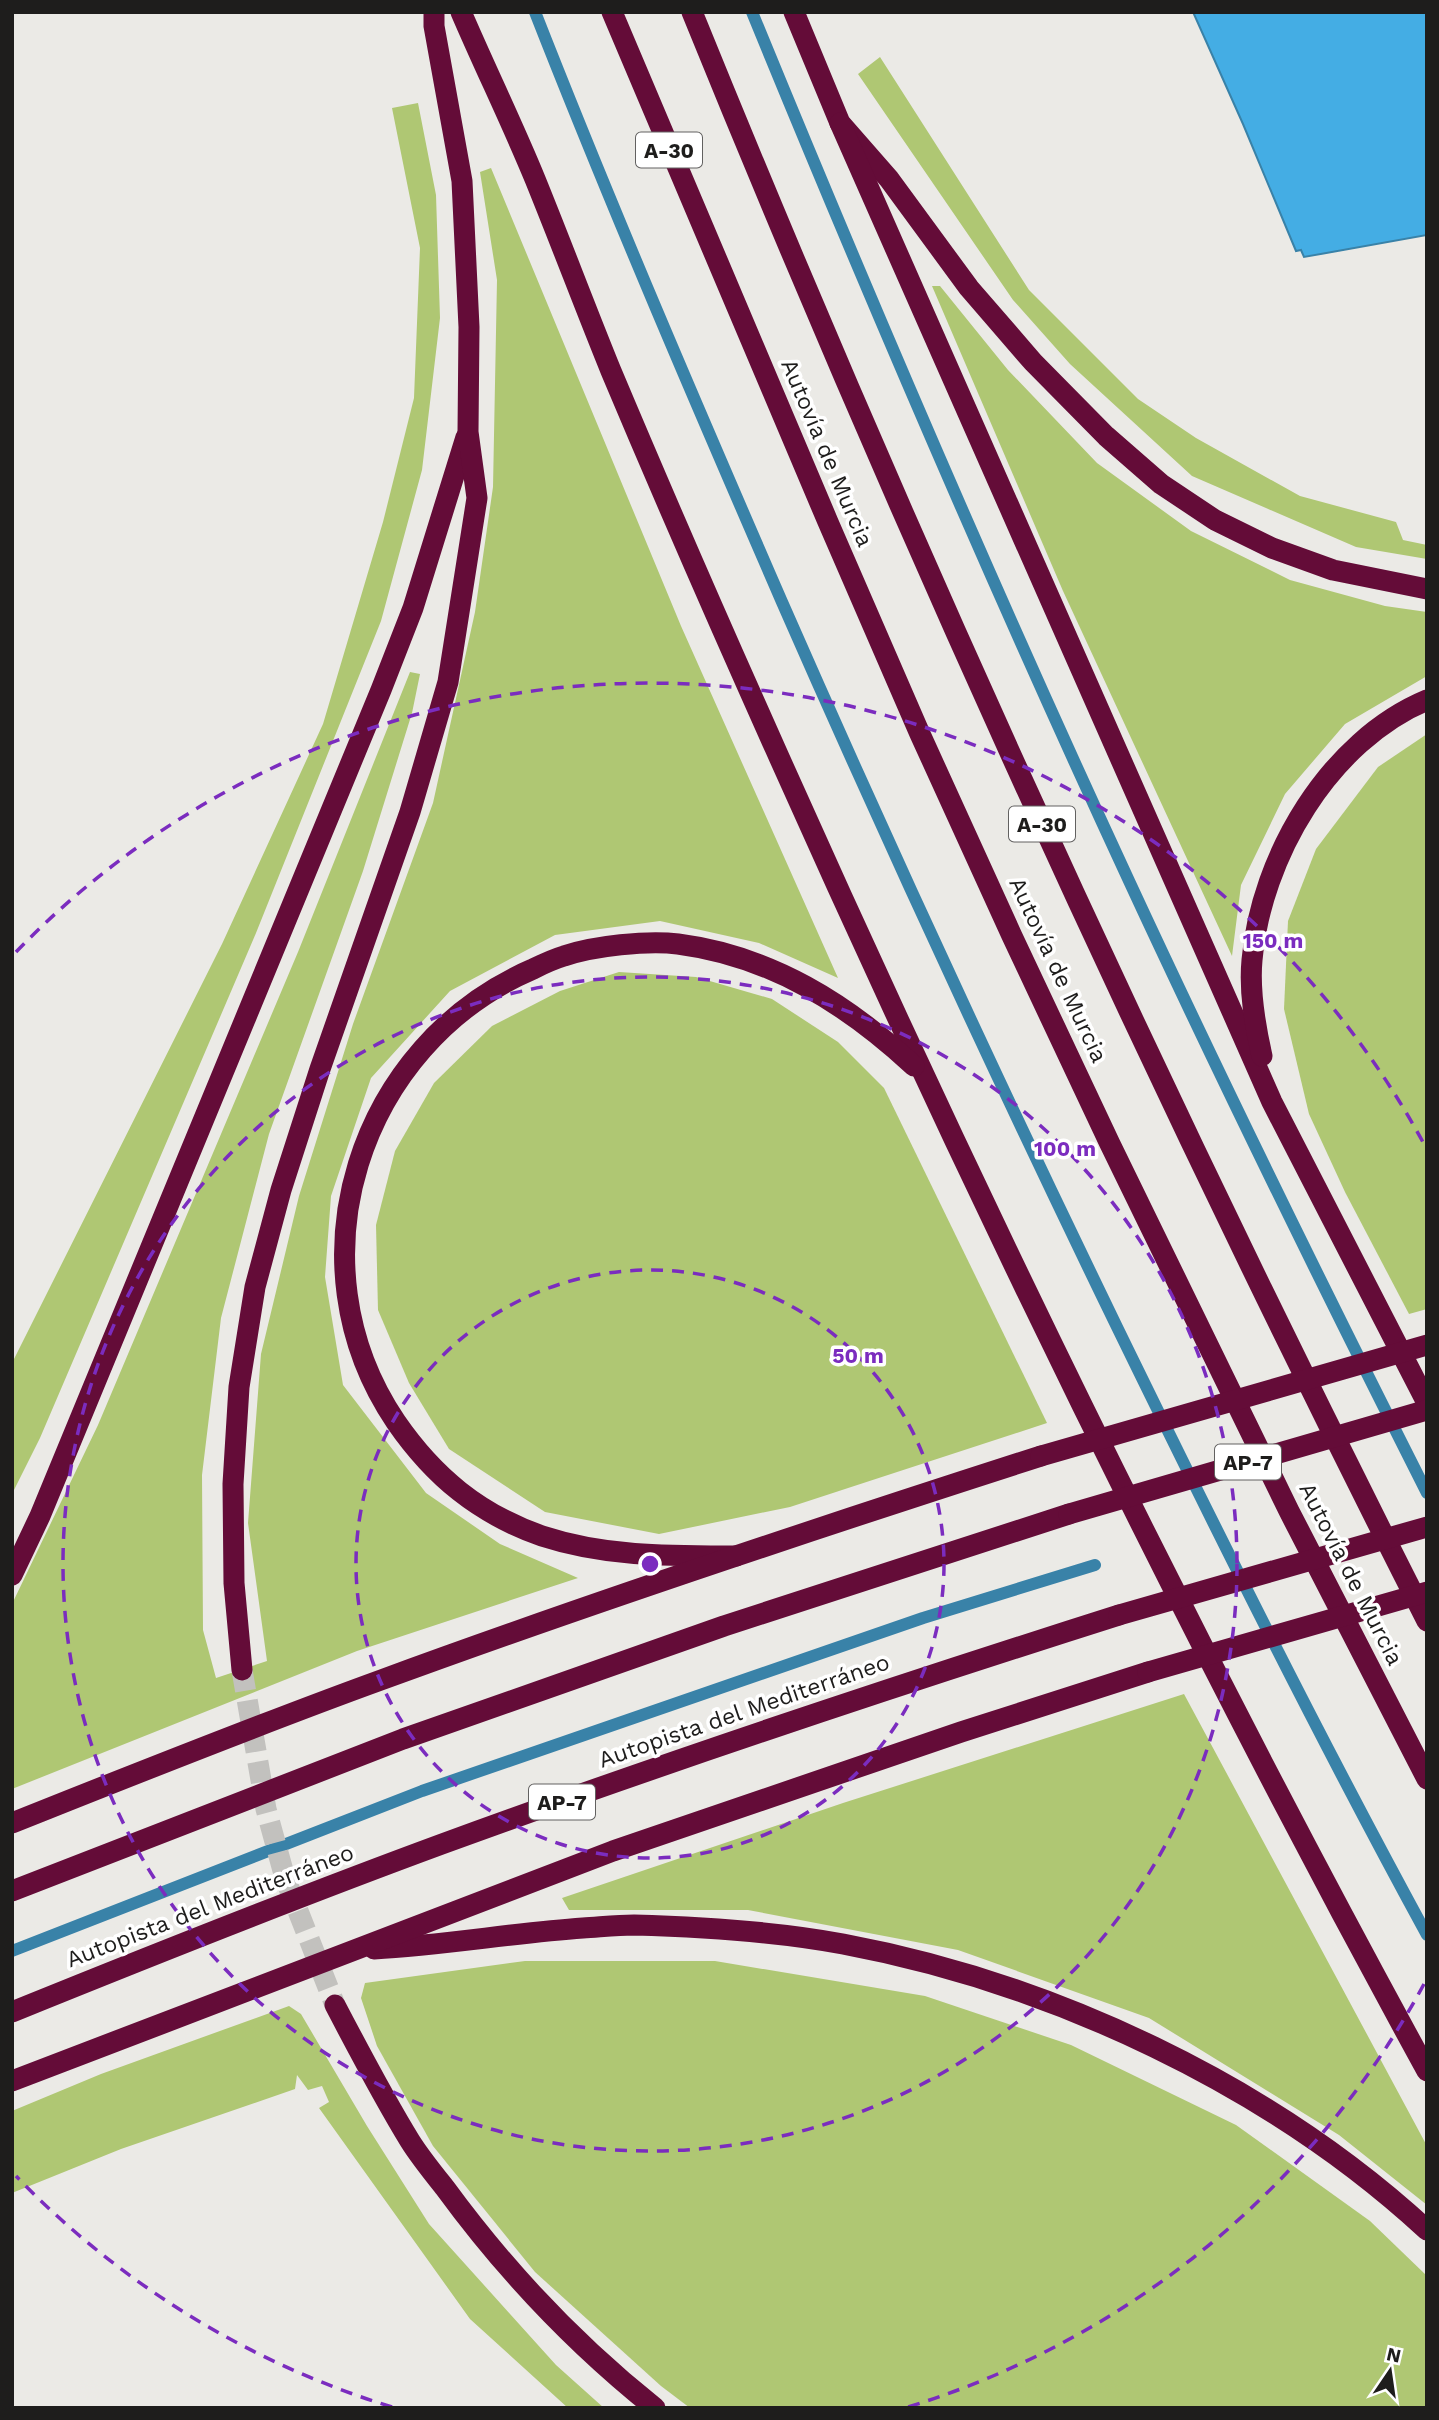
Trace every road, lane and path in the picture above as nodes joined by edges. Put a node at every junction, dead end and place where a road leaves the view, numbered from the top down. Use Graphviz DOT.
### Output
graph roads {
  1 [pos="434,12"];
  2 [pos="461,12"];
  3 [pos="612,12"];
  4 [pos="691,12"];
  5 [pos="794,12"];
  6 [pos="840,123"];
  7 [pos="468,432"];
  8 [pos="1427,589"];
  9 [pos="1427,700"];
  10 [pos="922,1073"];
  11 [pos="1272,1102"];
  12 [pos="1427,1345"];
  13 [pos="1427,1403"];
  14 [pos="1427,1410"];
  15 [pos="1427,1527"];
  16 [pos="736,1556"];
  17 [pos="12,1575"];
  18 [pos="1427,1592"];
  19 [pos="1427,1621"];
  20 [pos="242,1670"];
  21 [pos="1427,1779"];
  22 [pos="12,1823"];
  23 [pos="12,1891"];
  24 [pos="355,1951"];
  25 [pos="335,2005"];
  26 [pos="12,2012"];
  27 [pos="1427,2071"];
  28 [pos="12,2081"];
  29 [pos="1427,2230"];
  30 [pos="656,2408"];
  1 -- 7 [label="highway"];
  2 -- 10 [label="highway"];
  3 -- 21 [label="highway, Autovía de Murcia / A-30"];
  4 -- 19 [label="highway, Autovía de Murcia / A-30"];
  5 -- 6 [label="highway"];
  6 -- 8 [label="highway"];
  6 -- 11 [label="highway"];
  7 -- 17 [label="highway"];
  7 -- 20 [label="highway"];
  9 -- 11 [label="highway"];
  10 -- 16 [label="highway"];
  10 -- 27 [label="highway"];
  11 -- 13 [label="highway"];
  12 -- 16 [label="highway, bridge"];
  14 -- 23 [label="highway, AP-7, bridge"];
  15 -- 26 [label="highway, Autopista del Mediterráneo / AP-7, bridge"];
  16 -- 22 [label="highway"];
  18 -- 24 [label="highway, bridge"];
  24 -- 28 [label="highway"];
  24 -- 29 [label="highway"];
  25 -- 30 [label="highway"];
}
